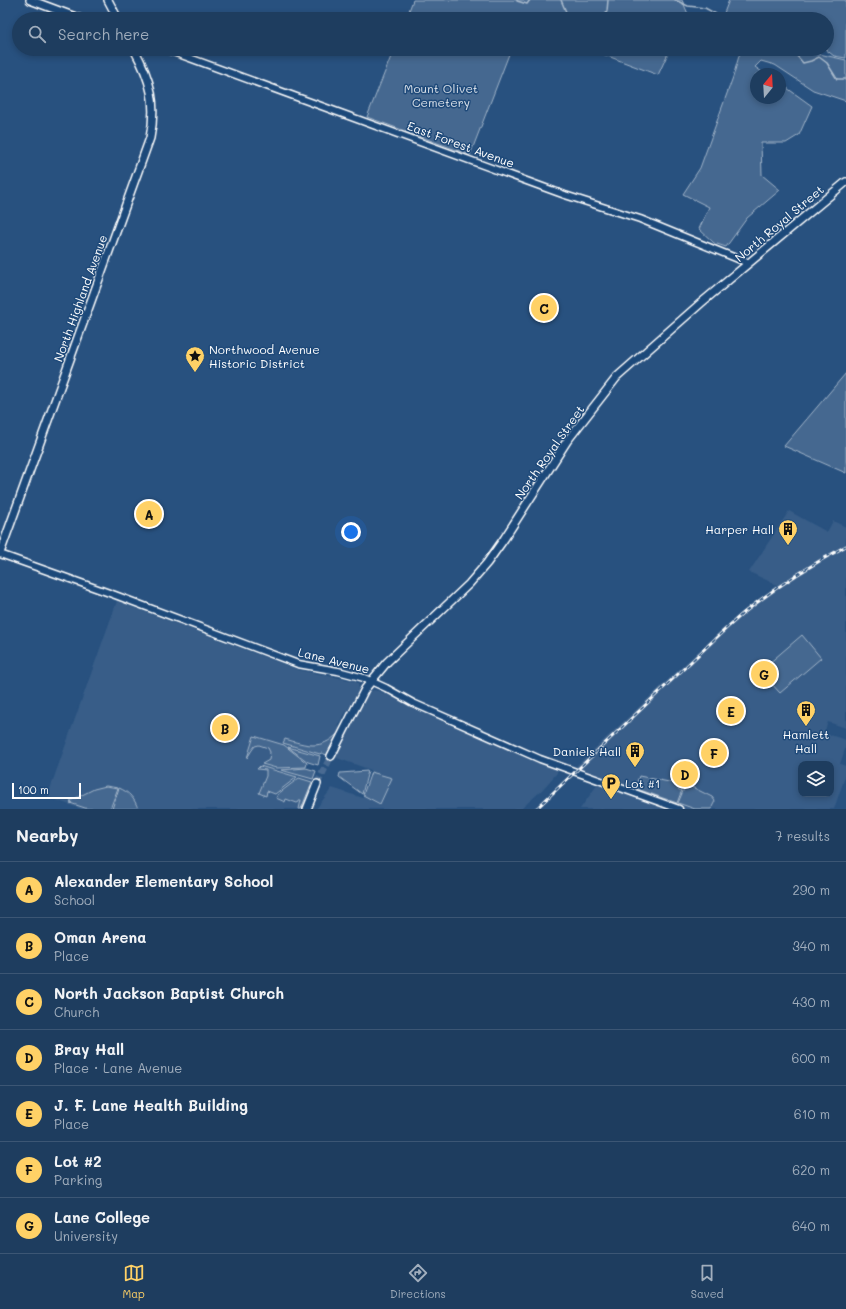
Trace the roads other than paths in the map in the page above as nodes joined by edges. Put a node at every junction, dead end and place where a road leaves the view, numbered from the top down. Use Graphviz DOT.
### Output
graph roads {
  1 [pos="30,0"];
  2 [pos="108,0"];
  3 [pos="62,12"];
  4 [pos="114,12"];
  5 [pos="138,56"];
  6 [pos="184,56"];
  7 [pos="846,182"];
  8 [pos="748,263"];
  9 [pos="0,554"];
  10 [pos="372,681"];
  11 [pos="331,756"];
  12 [pos="317,784"];
  13 [pos="658,802"];
  14 [pos="307,809"];
  15 [pos="656,809"];
  16 [pos="679,809"];
  1 -- 3 [label="main road"];
  2 -- 4 [label="main road"];
  5 -- 9 [label="main road, North Highland Avenue"];
  6 -- 8 [label="street, East Forest Avenue"];
  7 -- 8 [label="main road, North Royal Street"];
  8 -- 10 [label="main road, North Royal Street"];
  9 -- 10 [label="street, Lane Avenue"];
  10 -- 11 [label="main road, North Royal Street"];
  10 -- 13 [label="street, Lane Avenue"];
  12 -- 14 [label="main road"];
  13 -- 15 [label="street"];
  13 -- 16 [label="street, Lane Avenue"];
}
